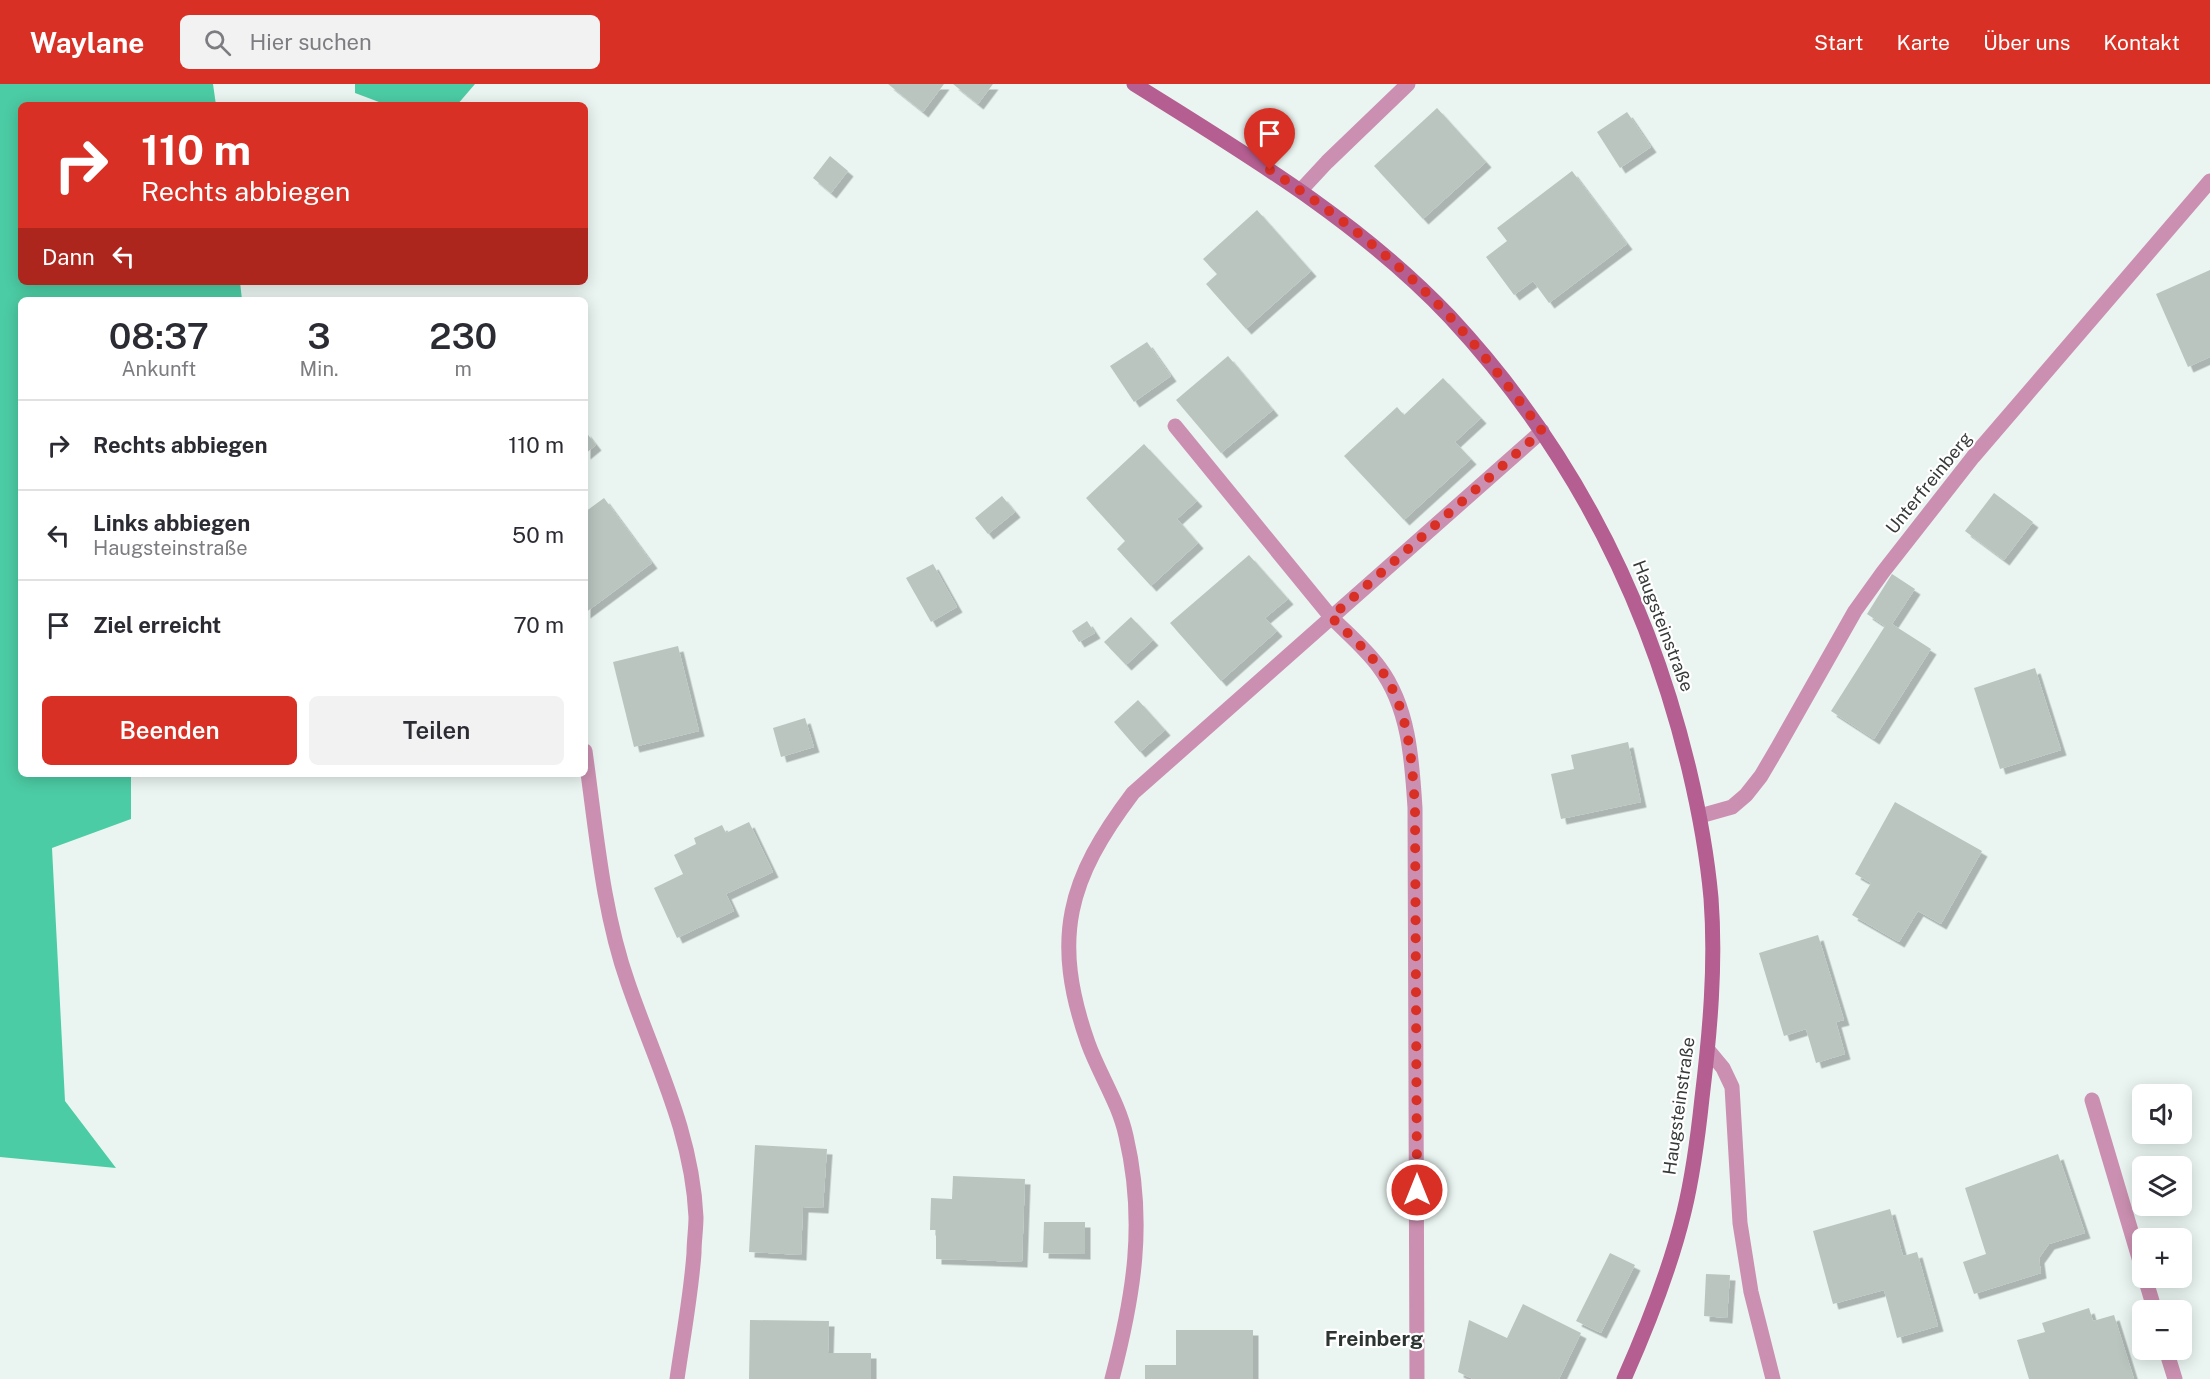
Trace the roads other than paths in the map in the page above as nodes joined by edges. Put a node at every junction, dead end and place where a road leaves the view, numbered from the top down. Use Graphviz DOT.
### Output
graph roads {
  1 [pos="1134,84"];
  2 [pos="1408,84"];
  3 [pos="2210,181"];
  4 [pos="1301,190"];
  5 [pos="1175,426"];
  6 [pos="1542,431"];
  7 [pos="1331,617"];
  8 [pos="588,773"];
  9 [pos="1700,816"];
  10 [pos="1708,1050"];
  11 [pos="2092,1100"];
  12 [pos="2132,1234"];
  13 [pos="2169,1360"];
  14 [pos="677,1379"];
  15 [pos="1112,1379"];
  16 [pos="1417,1379"];
  17 [pos="1624,1379"];
  18 [pos="1773,1379"];
  19 [pos="2175,1379"];
  1 -- 4 [label="main road, Haugsteinstraße"];
  2 -- 4 [label="street"];
  3 -- 9 [label="street, Unterfreinberg"];
  4 -- 6 [label="main road, Haugsteinstraße"];
  5 -- 7 [label="street"];
  6 -- 7 [label="street"];
  6 -- 9 [label="main road, Haugsteinstraße"];
  7 -- 15 [label="street"];
  7 -- 16 [label="street"];
  8 -- 14 [label="street"];
  9 -- 10 [label="main road, Haugsteinstraße"];
  10 -- 17 [label="main road, Haugsteinstraße"];
  10 -- 18 [label="street"];
  11 -- 12 [label="street"];
  13 -- 19 [label="street"];
}
